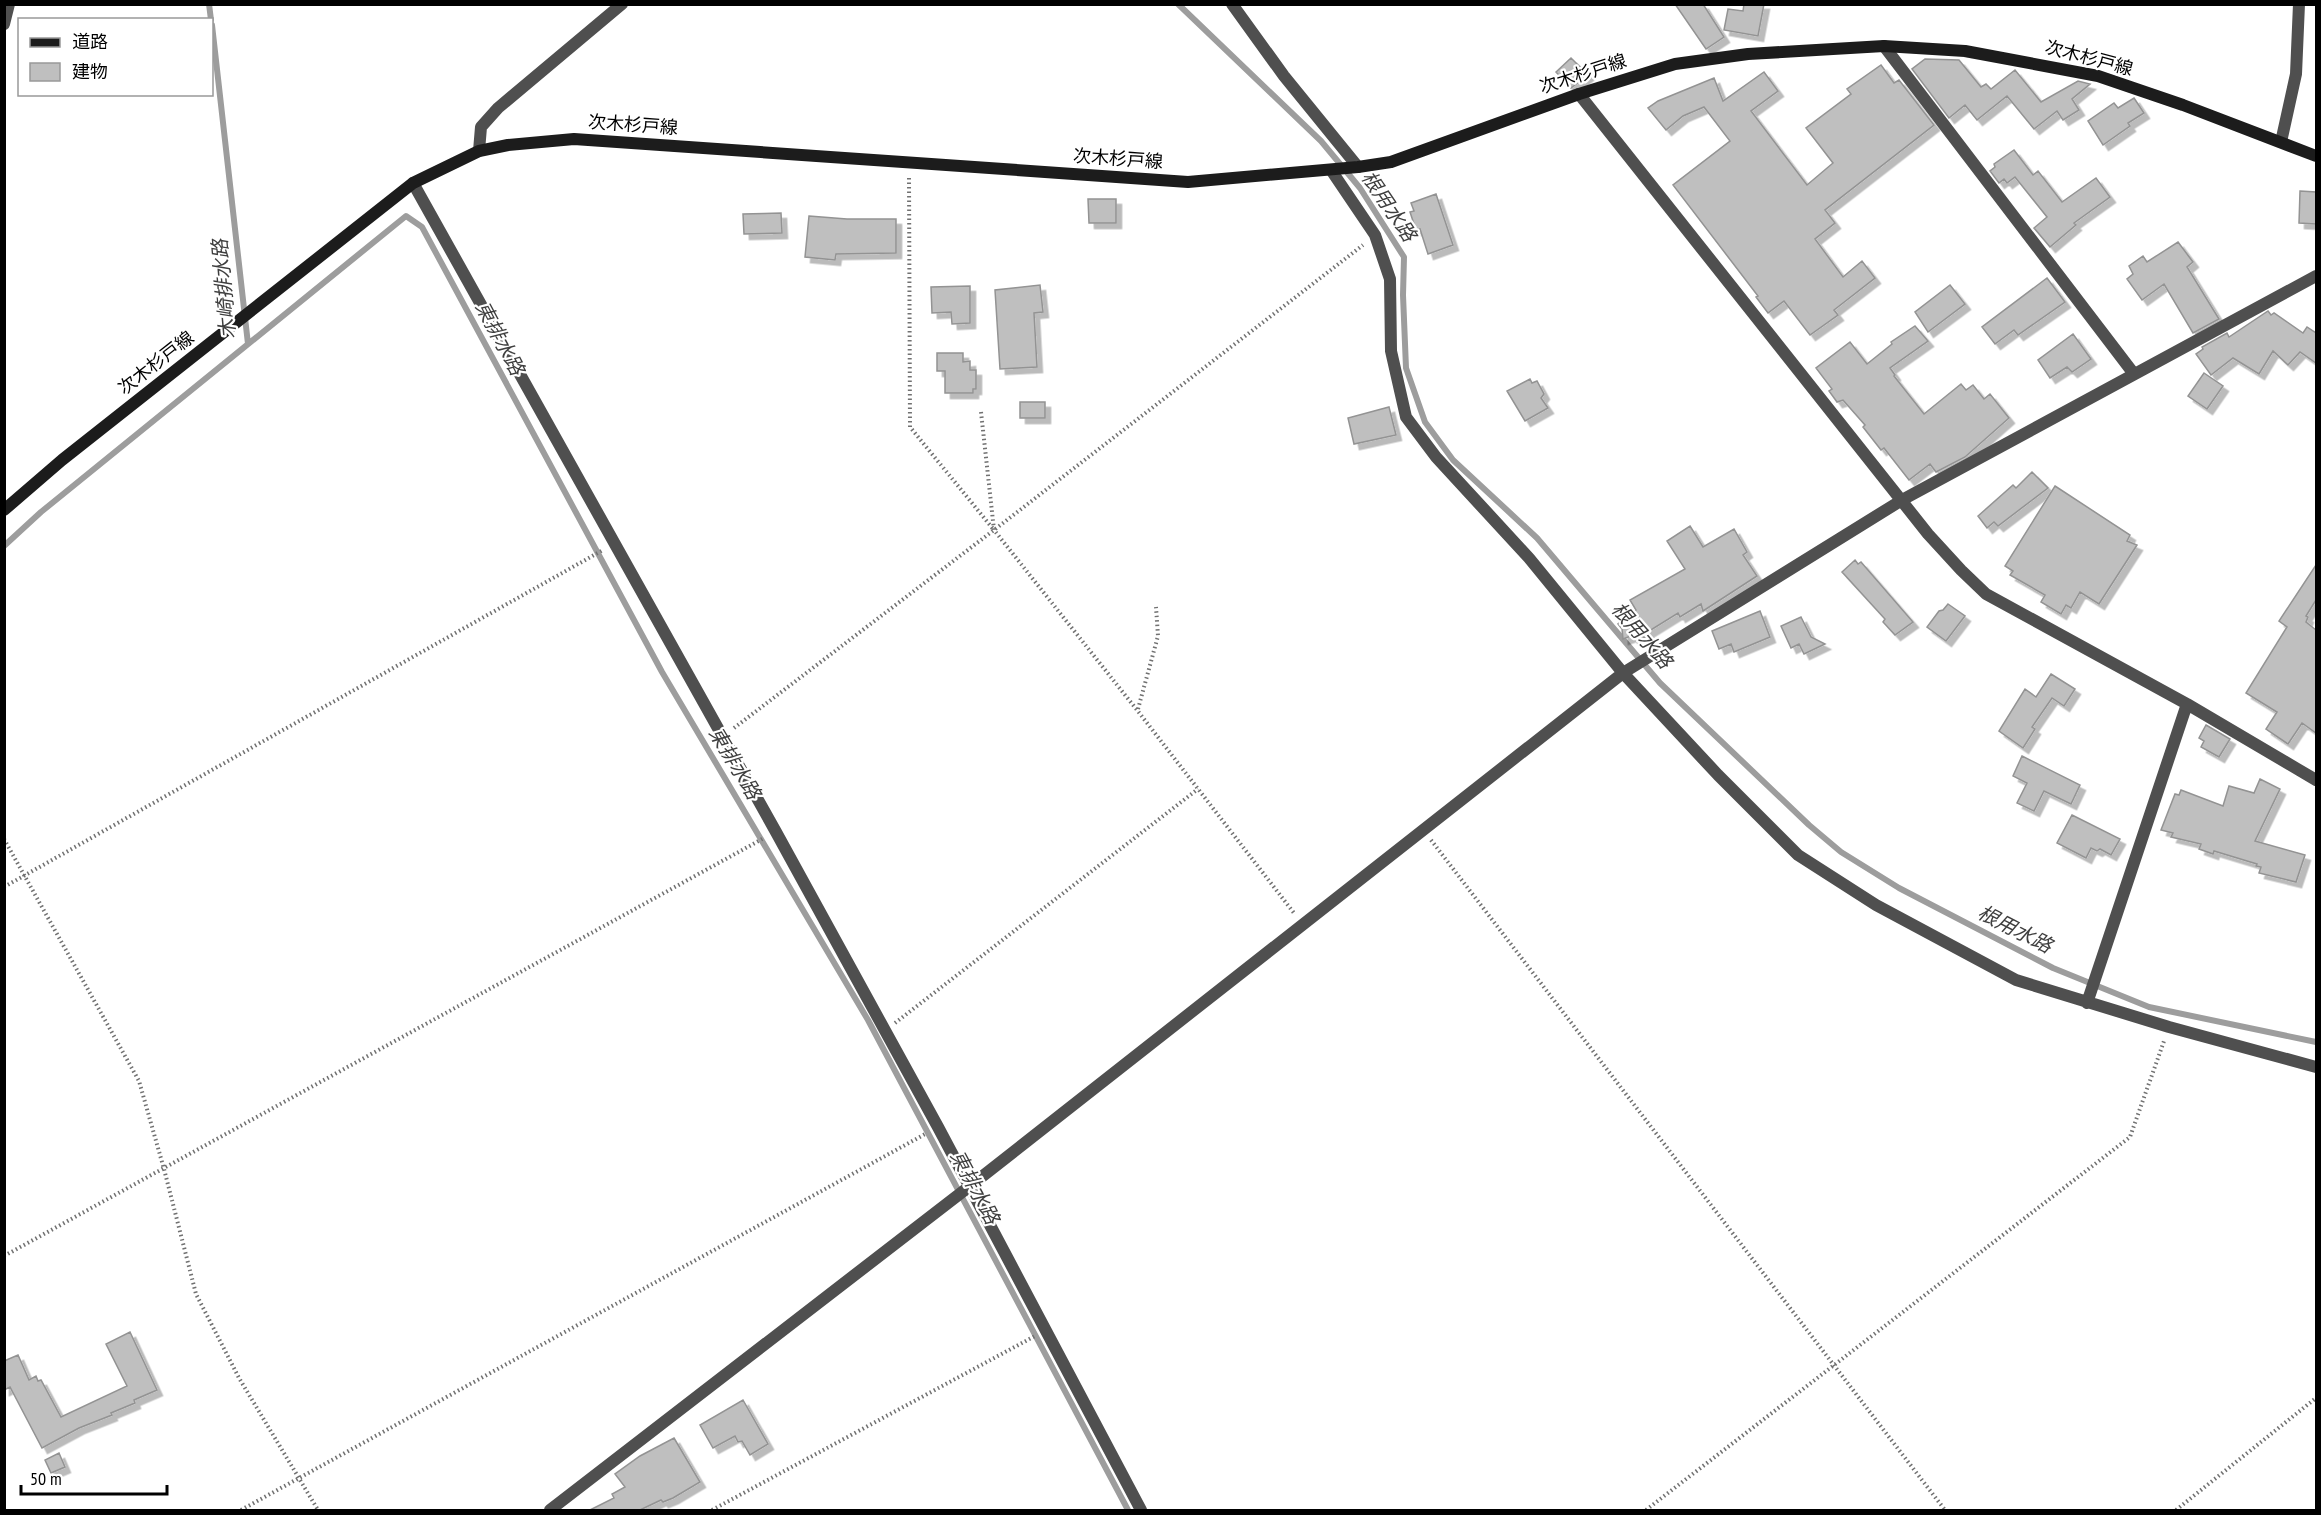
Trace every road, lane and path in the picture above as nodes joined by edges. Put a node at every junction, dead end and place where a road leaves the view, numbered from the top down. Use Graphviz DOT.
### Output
graph roads {
  1 [pos="9,4"];
  2 [pos="622,4"];
  3 [pos="1232,4"];
  4 [pos="2299,4"];
  5 [pos="4,24"];
  6 [pos="1884,46"];
  7 [pos="1579,94"];
  8 [pos="2281,142"];
  9 [pos="479,151"];
  10 [pos="2316,156"];
  11 [pos="909,162"];
  12 [pos="1359,167"];
  13 [pos="1331,170"];
  14 [pos="413,183"];
  15 [pos="1375,235"];
  16 [pos="2316,276"];
  17 [pos="2133,374"];
  18 [pos="981,412"];
  19 [pos="1902,500"];
  20 [pos="4,510"];
  21 [pos="994,530"];
  22 [pos="614,544"];
  23 [pos="1156,607"];
  24 [pos="1623,673"];
  25 [pos="2187,704"];
  26 [pos="1137,710"];
  27 [pos="722,737"];
  28 [pos="2316,780"];
  29 [pos="1198,789"];
  30 [pos="1424,831"];
  31 [pos="776,832"];
  32 [pos="4,839"];
  33 [pos="25,875"];
  34 [pos="4,887"];
  35 [pos="1303,926"];
  36 [pos="2088,1003"];
  37 [pos="2169,1027"];
  38 [pos="885,1030"];
  39 [pos="2316,1067"];
  40 [pos="938,1127"];
  41 [pos="164,1169"];
  42 [pos="970,1186"];
  43 [pos="4,1256"];
  44 [pos="1046,1330"];
  45 [pos="1833,1365"];
  46 [pos="2316,1398"];
  47 [pos="299,1479"];
  48 [pos="241,1510"];
  49 [pos="318,1510"];
  50 [pos="550,1510"];
  51 [pos="712,1510"];
  52 [pos="1141,1510"];
  53 [pos="1646,1510"];
  54 [pos="1945,1510"];
  55 [pos="2176,1510"];
  1 -- 5 [label="street"];
  2 -- 9 [label="street"];
  3 -- 12 [label="street"];
  4 -- 8 [label="street"];
  6 -- 7 [label="main road, 次木杉戸線"];
  6 -- 8 [label="main road, 次木杉戸線"];
  6 -- 17 [label="street"];
  7 -- 12 [label="main road, 次木杉戸線"];
  7 -- 19 [label="street"];
  8 -- 10 [label="main road, 次木杉戸線"];
  9 -- 11 [label="main road, 次木杉戸線"];
  9 -- 14 [label="main road, 次木杉戸線"];
  11 -- 13 [label="main road, 次木杉戸線"];
  11 -- 21 [label="path"];
  12 -- 13 [label="main road, 次木杉戸線"];
  13 -- 15 [label="street"];
  14 -- 20 [label="main road, 次木杉戸線"];
  14 -- 22 [label="street"];
  15 -- 21 [label="path"];
  15 -- 24 [label="street"];
  16 -- 17 [label="street"];
  17 -- 19 [label="street"];
  18 -- 21 [label="path"];
  19 -- 24 [label="street"];
  19 -- 25 [label="street"];
  21 -- 26 [label="path"];
  21 -- 27 [label="path"];
  22 -- 27 [label="street"];
  22 -- 33 [label="path"];
  23 -- 26 [label="path"];
  24 -- 30 [label="street"];
  24 -- 36 [label="street"];
  25 -- 28 [label="street"];
  25 -- 36 [label="street"];
  26 -- 29 [label="path"];
  27 -- 31 [label="street"];
  29 -- 35 [label="path"];
  29 -- 38 [label="path"];
  30 -- 35 [label="street"];
  30 -- 45 [label="path"];
  31 -- 38 [label="street"];
  31 -- 41 [label="path"];
  32 -- 33 [label="path"];
  33 -- 34 [label="path"];
  33 -- 41 [label="path"];
  35 -- 42 [label="street"];
  36 -- 37 [label="street"];
  37 -- 39 [label="street"];
  37 -- 45 [label="path"];
  38 -- 40 [label="street"];
  40 -- 42 [label="street"];
  40 -- 47 [label="path"];
  41 -- 43 [label="path"];
  41 -- 47 [label="path"];
  42 -- 44 [label="street"];
  42 -- 50 [label="street"];
  44 -- 51 [label="path"];
  44 -- 52 [label="street"];
  45 -- 53 [label="path"];
  45 -- 54 [label="path"];
  46 -- 55 [label="path"];
  47 -- 48 [label="path"];
  47 -- 49 [label="path"];
}
